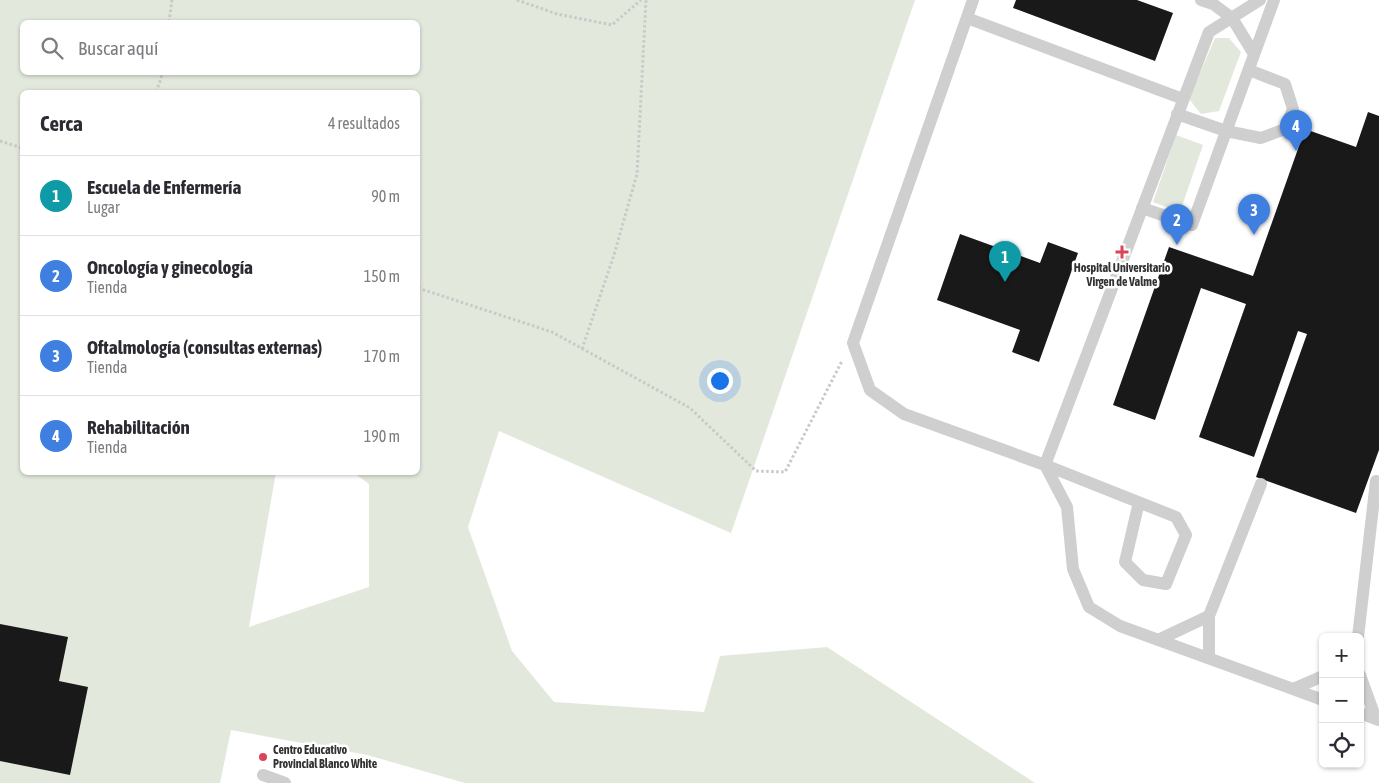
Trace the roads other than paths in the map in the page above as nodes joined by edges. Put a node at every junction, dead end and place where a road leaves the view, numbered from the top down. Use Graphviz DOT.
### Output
graph roads {
  1 [pos="974,0"];
  2 [pos="1201,0"];
  3 [pos="1260,0"];
  4 [pos="1274,0"];
  5 [pos="967,18"];
  6 [pos="1232,18"];
  7 [pos="1254,54"];
  8 [pos="1249,70"];
  9 [pos="1183,99"];
  10 [pos="1177,114"];
  11 [pos="1226,131"];
  12 [pos="1142,208"];
  13 [pos="1045,465"];
  14 [pos="1376,481"];
  15 [pos="1261,484"];
  16 [pos="1139,502"];
  17 [pos="1209,616"];
  18 [pos="1358,633"];
  19 [pos="1158,640"];
  20 [pos="1208,658"];
  21 [pos="1319,678"];
  22 [pos="1361,678"];
  23 [pos="1293,689"];
  24 [pos="1319,699"];
  25 [pos="1364,714"];
  26 [pos="1378,719"];
  27 [pos="264,775"];
  28 [pos="285,783"];
  1 -- 5 [label="lane"];
  2 -- 6 [label="lane"];
  3 -- 6 [label="lane"];
  4 -- 7 [label="lane"];
  5 -- 9 [label="lane"];
  5 -- 13 [label="lane"];
  6 -- 7 [label="lane"];
  6 -- 9 [label="lane"];
  7 -- 8 [label="lane"];
  8 -- 11 [label="lane"];
  8 -- 11 [label="lane"];
  9 -- 10 [label="lane"];
  10 -- 11 [label="lane"];
  10 -- 12 [label="lane"];
  11 -- 12 [label="lane"];
  12 -- 13 [label="lane"];
  13 -- 16 [label="lane"];
  13 -- 19 [label="lane"];
  14 -- 18 [label="lane"];
  15 -- 17 [label="lane"];
  16 -- 16 [label="lane"];
  17 -- 19 [label="lane"];
  17 -- 20 [label="lane"];
  19 -- 20 [label="lane"];
  20 -- 23 [label="lane"];
  21 -- 23 [label="lane"];
  22 -- 26 [label="lane"];
  23 -- 24 [label="lane"];
  25 -- 26 [label="lane"];
  27 -- 28 [label="lane"];
}
